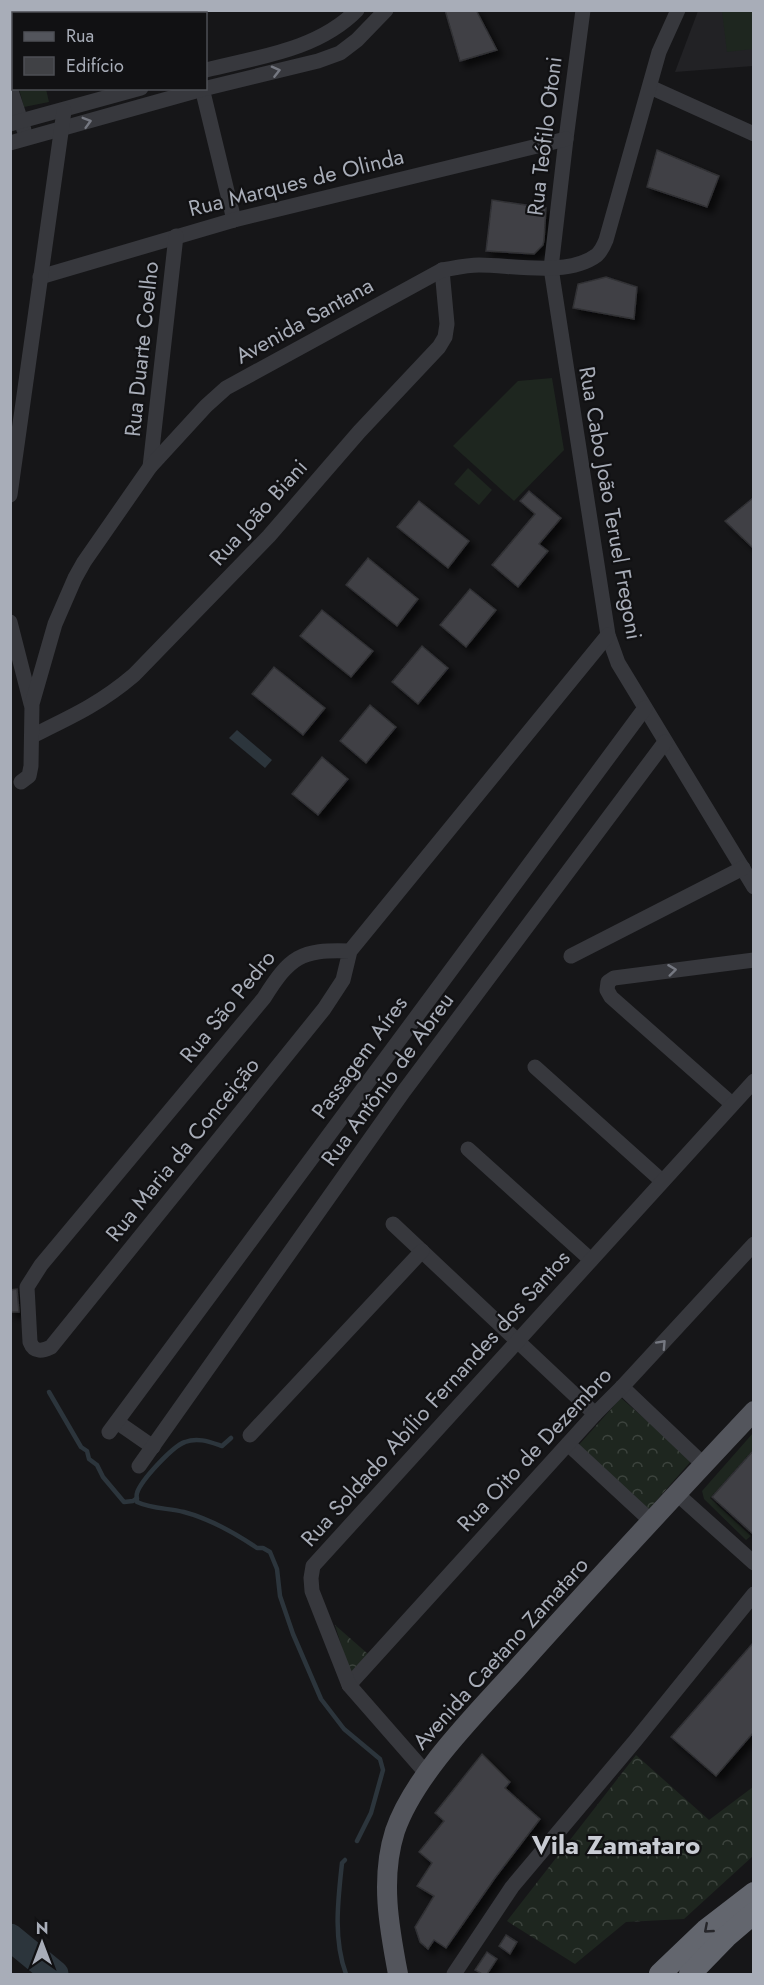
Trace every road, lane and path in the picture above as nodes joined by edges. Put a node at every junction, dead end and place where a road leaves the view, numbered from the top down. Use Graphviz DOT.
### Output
graph roads {
  1 [pos="357,10"];
  2 [pos="386,10"];
  3 [pos="584,10"];
  4 [pos="678,10"];
  5 [pos="207,70"];
  6 [pos="650,87"];
  7 [pos="10,88"];
  8 [pos="207,88"];
  9 [pos="134,90"];
  10 [pos="199,90"];
  11 [pos="202,90"];
  12 [pos="64,111"];
  13 [pos="16,123"];
  14 [pos="61,130"];
  15 [pos="753,134"];
  16 [pos="566,139"];
  17 [pos="18,141"];
  18 [pos="234,220"];
  19 [pos="176,236"];
  20 [pos="551,268"];
  21 [pos="442,270"];
  22 [pos="40,277"];
  23 [pos="150,467"];
  24 [pos="10,495"];
  25 [pos="10,622"];
  26 [pos="608,635"];
  27 [pos="32,704"];
  28 [pos="645,708"];
  29 [pos="32,736"];
  30 [pos="664,742"];
  31 [pos="21,782"];
  32 [pos="743,868"];
  33 [pos="753,887"];
  34 [pos="350,951"];
  35 [pos="571,956"];
  36 [pos="753,960"];
  37 [pos="535,1067"];
  38 [pos="753,1081"];
  39 [pos="732,1104"];
  40 [pos="468,1149"];
  41 [pos="662,1181"];
  42 [pos="393,1224"];
  43 [pos="753,1244"];
  44 [pos="422,1251"];
  45 [pos="591,1260"];
  46 [pos="517,1341"];
  47 [pos="30,1342"];
  48 [pos="622,1387"];
  49 [pos="753,1411"];
  50 [pos="595,1414"];
  51 [pos="250,1435"];
  52 [pos="568,1444"];
  53 [pos="153,1447"];
  54 [pos="704,1464"];
  55 [pos="139,1466"];
  56 [pos="676,1493"];
  57 [pos="650,1520"];
  58 [pos="753,1563"];
  59 [pos="753,1594"];
  60 [pos="349,1684"];
  61 [pos="426,1773"];
  62 [pos="753,1893"];
  63 [pos="753,1912"];
  64 [pos="398,1974"];
  65 [pos="454,1974"];
  66 [pos="660,1974"];
  67 [pos="690,1974"];
  1 -- 5 [label="street"];
  8 -- 2 [label="street, one-way"];
  3 -- 16 [label="street, Rua Teófilo Otoni"];
  4 -- 6 [label="street, Avenida Santana"];
  6 -- 15 [label="street"];
  6 -- 20 [label="street, Avenida Santana"];
  7 -- 13 [label="street"];
  9 -- 12 [label="street"];
  14 -- 10 [label="street, one-way"];
  11 -- 18 [label="street"];
  12 -- 13 [label="street"];
  12 -- 14 [label="street"];
  13 -- 17 [label="street"];
  14 -- 17 [label="street"];
  14 -- 22 [label="street"];
  16 -- 18 [label="street, Rua Marques de Olinda"];
  16 -- 20 [label="street, Rua Teófilo Otoni"];
  18 -- 19 [label="street, Rua Marques de Olinda"];
  19 -- 22 [label="street, Rua Marques de Olinda"];
  19 -- 23 [label="street, Rua Duarte Coelho"];
  20 -- 21 [label="street, Avenida Santana"];
  20 -- 26 [label="street, Rua Cabo João Teruel Fregoni"];
  21 -- 23 [label="street, Avenida Santana"];
  21 -- 29 [label="street, Rua João Biani"];
  22 -- 24 [label="street"];
  23 -- 27 [label="street, Avenida Santana"];
  25 -- 27 [label="street"];
  26 -- 28 [label="street, Rua Cabo João Teruel Fregoni"];
  26 -- 34 [label="street"];
  27 -- 29 [label="street, Avenida Santana"];
  28 -- 30 [label="street, Rua Cabo João Teruel Fregoni"];
  28 -- 53 [label="street, Passagem Aíres"];
  29 -- 31 [label="street, Avenida Santana"];
  30 -- 32 [label="street, Rua Cabo João Teruel Fregoni"];
  30 -- 53 [label="street, Rua Antônio de Abreu"];
  32 -- 33 [label="street, Rua Cabo João Teruel Fregoni"];
  32 -- 35 [label="street"];
  34 -- 47 [label="street, Rua Maria da Conceição"];
  34 -- 47 [label="street, Rua São Pedro"];
  39 -- 36 [label="street, one-way"];
  37 -- 41 [label="street"];
  38 -- 39 [label="street, Rua Soldado Abílio Fernandes dos Santos"];
  39 -- 41 [label="street, Rua Soldado Abílio Fernandes dos Santos"];
  40 -- 45 [label="street"];
  41 -- 45 [label="street, Rua Soldado Abílio Fernandes dos Santos"];
  42 -- 44 [label="street"];
  48 -- 43 [label="street, Rua Oito de Dezembro, one-way"];
  44 -- 46 [label="street"];
  44 -- 51 [label="street"];
  45 -- 46 [label="street, Rua Soldado Abílio Fernandes dos Santos"];
  46 -- 50 [label="street"];
  46 -- 60 [label="street, Rua Soldado Abílio Fernandes dos Santos"];
  48 -- 50 [label="street, Rua Oito de Dezembro"];
  48 -- 54 [label="street"];
  49 -- 54 [label="main road, Avenida Caetano Zamataro"];
  50 -- 52 [label="street, Rua Oito de Dezembro"];
  52 -- 57 [label="street"];
  52 -- 60 [label="street, Rua Oito de Dezembro"];
  53 -- 55 [label="street, Rua Antônio de Abreu"];
  54 -- 56 [label="main road, Avenida Caetano Zamataro"];
  56 -- 57 [label="main road, Avenida Caetano Zamataro"];
  56 -- 58 [label="street"];
  57 -- 61 [label="main road, Avenida Caetano Zamataro"];
  59 -- 65 [label="street"];
  60 -- 61 [label="street, Rua Soldado Abílio Fernandes dos Santos"];
  61 -- 64 [label="main road, Avenida Caetano Zamataro"];
  62 -- 66 [label="highway, one-way"];
  63 -- 67 [label="highway"];
}
